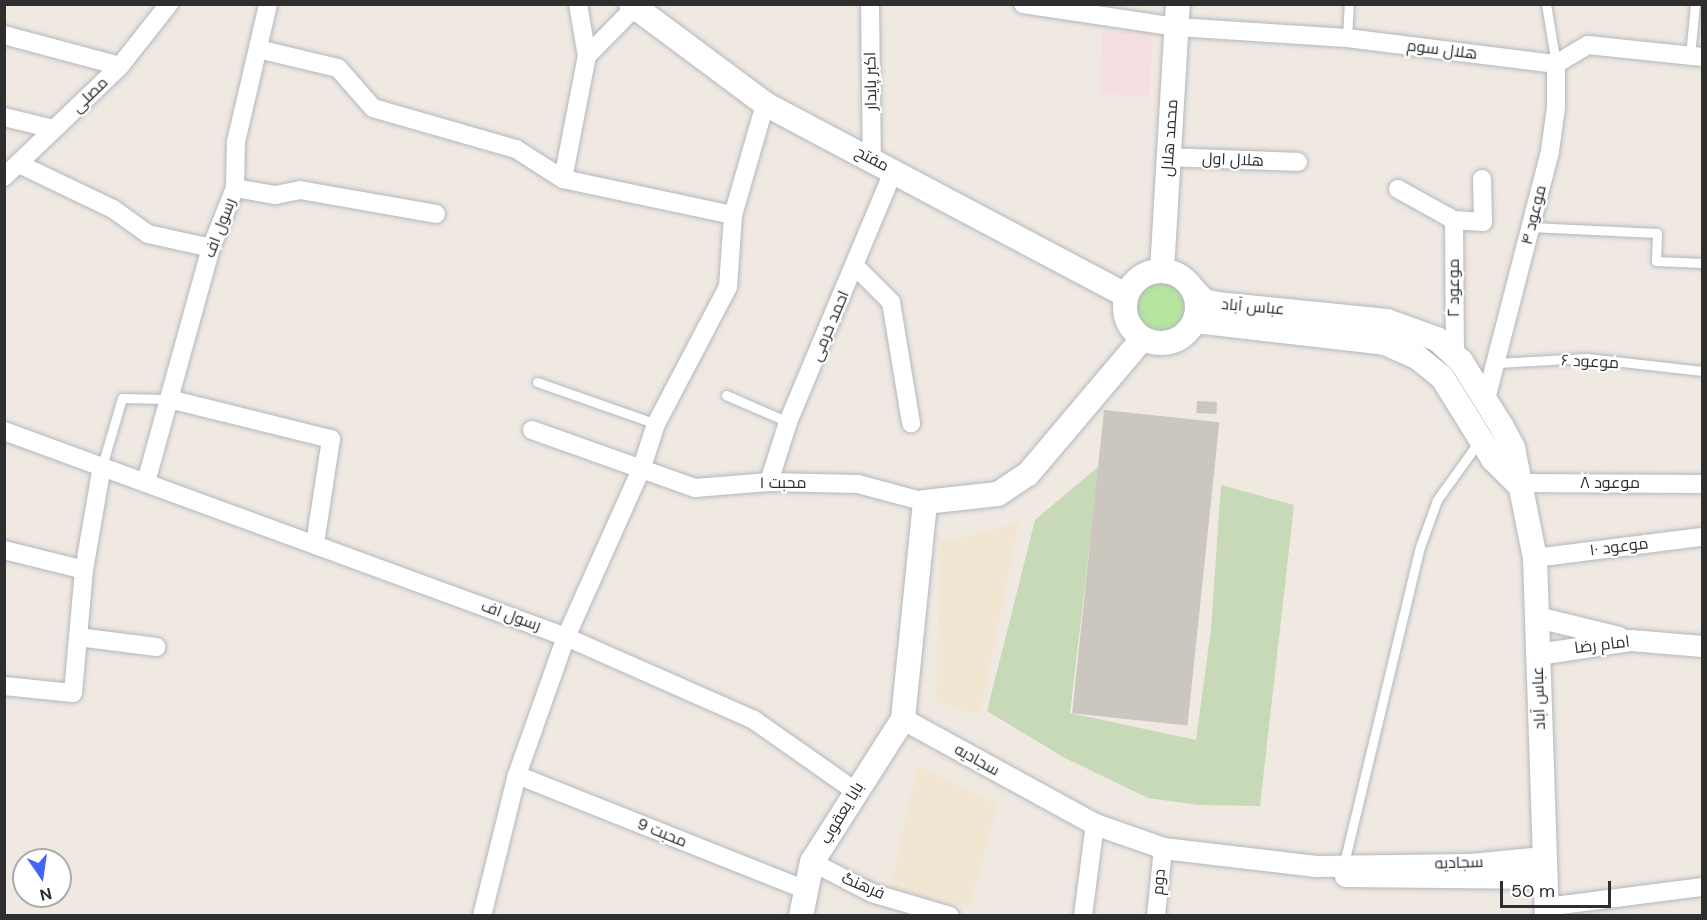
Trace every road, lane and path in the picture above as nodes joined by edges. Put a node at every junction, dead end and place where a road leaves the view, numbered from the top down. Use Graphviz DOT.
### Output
graph roads {
  1 [pos="169,4"];
  2 [pos="268,4"];
  3 [pos="578,4"];
  4 [pos="870,4"];
  5 [pos="1023,4"];
  6 [pos="1349,4"];
  7 [pos="1546,4"];
  8 [pos="1695,4"];
  9 [pos="633,6"];
  10 [pos="1064,8"];
  11 [pos="1178,16"];
  12 [pos="4,35"];
  13 [pos="1347,38"];
  14 [pos="258,49"];
  15 [pos="587,56"];
  16 [pos="1696,57"];
  17 [pos="1556,64"];
  18 [pos="120,66"];
  19 [pos="765,104"];
  20 [pos="4,117"];
  21 [pos="54,129"];
  22 [pos="1168,157"];
  23 [pos="872,158"];
  24 [pos="1298,162"];
  25 [pos="19,164"];
  26 [pos="894,170"];
  27 [pos="4,177"];
  28 [pos="563,179"];
  29 [pos="1482,179"];
  30 [pos="235,188"];
  31 [pos="1398,189"];
  32 [pos="436,214"];
  33 [pos="733,214"];
  34 [pos="1454,220"];
  35 [pos="1531,227"];
  36 [pos="211,248"];
  37 [pos="1702,263"];
  38 [pos="855,266"];
  39 [pos="1162,271"];
  40 [pos="1191,287"];
  41 [pos="1126,295"];
  42 [pos="1195,321"];
  43 [pos="1142,339"];
  44 [pos="1455,355"];
  45 [pos="1496,363"];
  46 [pos="1702,371"];
  47 [pos="537,382"];
  48 [pos="726,395"];
  49 [pos="170,399"];
  50 [pos="1486,399"];
  51 [pos="788,423"];
  52 [pos="911,423"];
  53 [pos="656,424"];
  54 [pos="532,430"];
  55 [pos="4,431"];
  56 [pos="1481,438"];
  57 [pos="102,466"];
  58 [pos="642,467"];
  59 [pos="146,482"];
  60 [pos="769,482"];
  61 [pos="1517,483"];
  62 [pos="1702,484"];
  63 [pos="926,502"];
  64 [pos="1702,537"];
  65 [pos="315,544"];
  66 [pos="4,550"];
  67 [pos="1535,558"];
  68 [pos="84,570"];
  69 [pos="1537,617"];
  70 [pos="78,637"];
  71 [pos="566,637"];
  72 [pos="1631,640"];
  73 [pos="1702,646"];
  74 [pos="156,647"];
  75 [pos="1538,654"];
  76 [pos="4,686"];
  77 [pos="903,719"];
  78 [pos="517,775"];
  79 [pos="855,790"];
  80 [pos="1095,824"];
  81 [pos="1163,848"];
  82 [pos="812,862"];
  83 [pos="1344,863"];
  84 [pos="1316,866"];
  85 [pos="1544,867"];
  86 [pos="1702,887"];
  87 [pos="806,890"];
  88 [pos="1547,911"];
  89 [pos="485,915"];
  90 [pos="801,915"];
  91 [pos="950,915"];
  92 [pos="1083,915"];
  93 [pos="1156,915"];
  1 -- 18 [label="street, مصلی"];
  2 -- 14 [label="street, رسول اف"];
  3 -- 15 [label="street"];
  4 -- 23 [label="street, اکبر پایدار"];
  5 -- 10 [label="street, هلال سوم"];
  6 -- 13 [label="lane"];
  7 -- 17 [label="lane"];
  8 -- 16 [label="lane"];
  9 -- 15 [label="street"];
  9 -- 19 [label="main road, مفتح"];
  10 -- 11 [label="street, هلال سوم"];
  11 -- 13 [label="street, هلال سوم"];
  11 -- 22 [label="main road, محمد هلال"];
  12 -- 18 [label="street"];
  13 -- 17 [label="street, هلال سوم"];
  14 -- 28 [label="street"];
  14 -- 30 [label="street, رسول اف"];
  15 -- 28 [label="street"];
  16 -- 17 [label="street"];
  17 -- 35 [label="street, موعود ۴"];
  18 -- 21 [label="street, مصلی"];
  19 -- 23 [label="main road, مفتح"];
  19 -- 33 [label="street"];
  20 -- 21 [label="street"];
  21 -- 25 [label="street, مصلی"];
  22 -- 24 [label="street, هلال اول"];
  22 -- 39 [label="main road, محمد هلال"];
  23 -- 26 [label="main road, مفتح"];
  25 -- 27 [label="street, مصلی"];
  25 -- 36 [label="street"];
  26 -- 38 [label="street, احمد خرمی"];
  26 -- 41 [label="main road, مفتح"];
  28 -- 33 [label="street"];
  29 -- 34 [label="street"];
  30 -- 32 [label="street"];
  30 -- 36 [label="street, رسول اف"];
  31 -- 34 [label="street"];
  33 -- 53 [label="street"];
  34 -- 44 [label="street, موعود ۲"];
  35 -- 37 [label="lane"];
  35 -- 45 [label="street, موعود ۴"];
  36 -- 49 [label="street, رسول اف"];
  38 -- 51 [label="street, احمد خرمی"];
  38 -- 52 [label="street"];
  39 -- 40 [label="main road"];
  39 -- 41 [label="main road"];
  40 -- 42 [label="main road"];
  40 -- 44 [label="main road, عباس آباد"];
  41 -- 43 [label="main road"];
  42 -- 43 [label="main road"];
  42 -- 56 [label="main road, عباس آباد"];
  43 -- 63 [label="main road"];
  44 -- 50 [label="main road, عباس آباد"];
  45 -- 46 [label="lane, موعود ۶"];
  45 -- 50 [label="street, موعود ۴"];
  47 -- 53 [label="lane"];
  48 -- 51 [label="lane"];
  49 -- 57 [label="lane"];
  49 -- 59 [label="street, رسول اف"];
  49 -- 65 [label="street"];
  50 -- 61 [label="main road, عباس آباد"];
  51 -- 60 [label="street, احمد خرمی"];
  53 -- 58 [label="street"];
  54 -- 58 [label="street, محبت ۱"];
  55 -- 57 [label="street, رسول اف"];
  56 -- 61 [label="main road, عباس آباد"];
  56 -- 83 [label="lane"];
  57 -- 59 [label="street, رسول اف"];
  57 -- 68 [label="street"];
  58 -- 60 [label="street, محبت ۱"];
  58 -- 71 [label="street"];
  59 -- 65 [label="street, رسول اف"];
  60 -- 63 [label="street, محبت ۱"];
  61 -- 62 [label="street, موعود ۸"];
  61 -- 67 [label="main road, عباس آباد"];
  63 -- 77 [label="main road"];
  64 -- 67 [label="street, موعود ۱۰"];
  65 -- 71 [label="street, رسول اف"];
  66 -- 68 [label="street"];
  67 -- 69 [label="main road, عباس آباد"];
  68 -- 70 [label="street"];
  69 -- 72 [label="street"];
  69 -- 75 [label="main road, عباس آباد"];
  70 -- 74 [label="street"];
  70 -- 76 [label="street"];
  71 -- 78 [label="street"];
  71 -- 79 [label="street, رسول اف"];
  72 -- 73 [label="street, امام رضا"];
  72 -- 75 [label="street, امام رضا"];
  75 -- 85 [label="main road, عباس آباد"];
  77 -- 79 [label="main road, بابا یعقوب"];
  77 -- 80 [label="street, سجادیه"];
  78 -- 87 [label="street, محبت 9"];
  78 -- 89 [label="street"];
  79 -- 82 [label="main road, بابا یعقوب"];
  80 -- 81 [label="street, سجادیه"];
  80 -- 92 [label="street"];
  81 -- 84 [label="street, سجادیه"];
  81 -- 93 [label="street, دوم"];
  82 -- 87 [label="main road, بابا یعقوب"];
  82 -- 91 [label="street, فرهنگ"];
  83 -- 84 [label="street, سجادیه"];
  83 -- 85 [label="street, سجادیه"];
  84 -- 85 [label="street"];
  85 -- 88 [label="main road, عباس آباد"];
  86 -- 88 [label="street"];
  87 -- 90 [label="main road, بابا یعقوب"];
}
